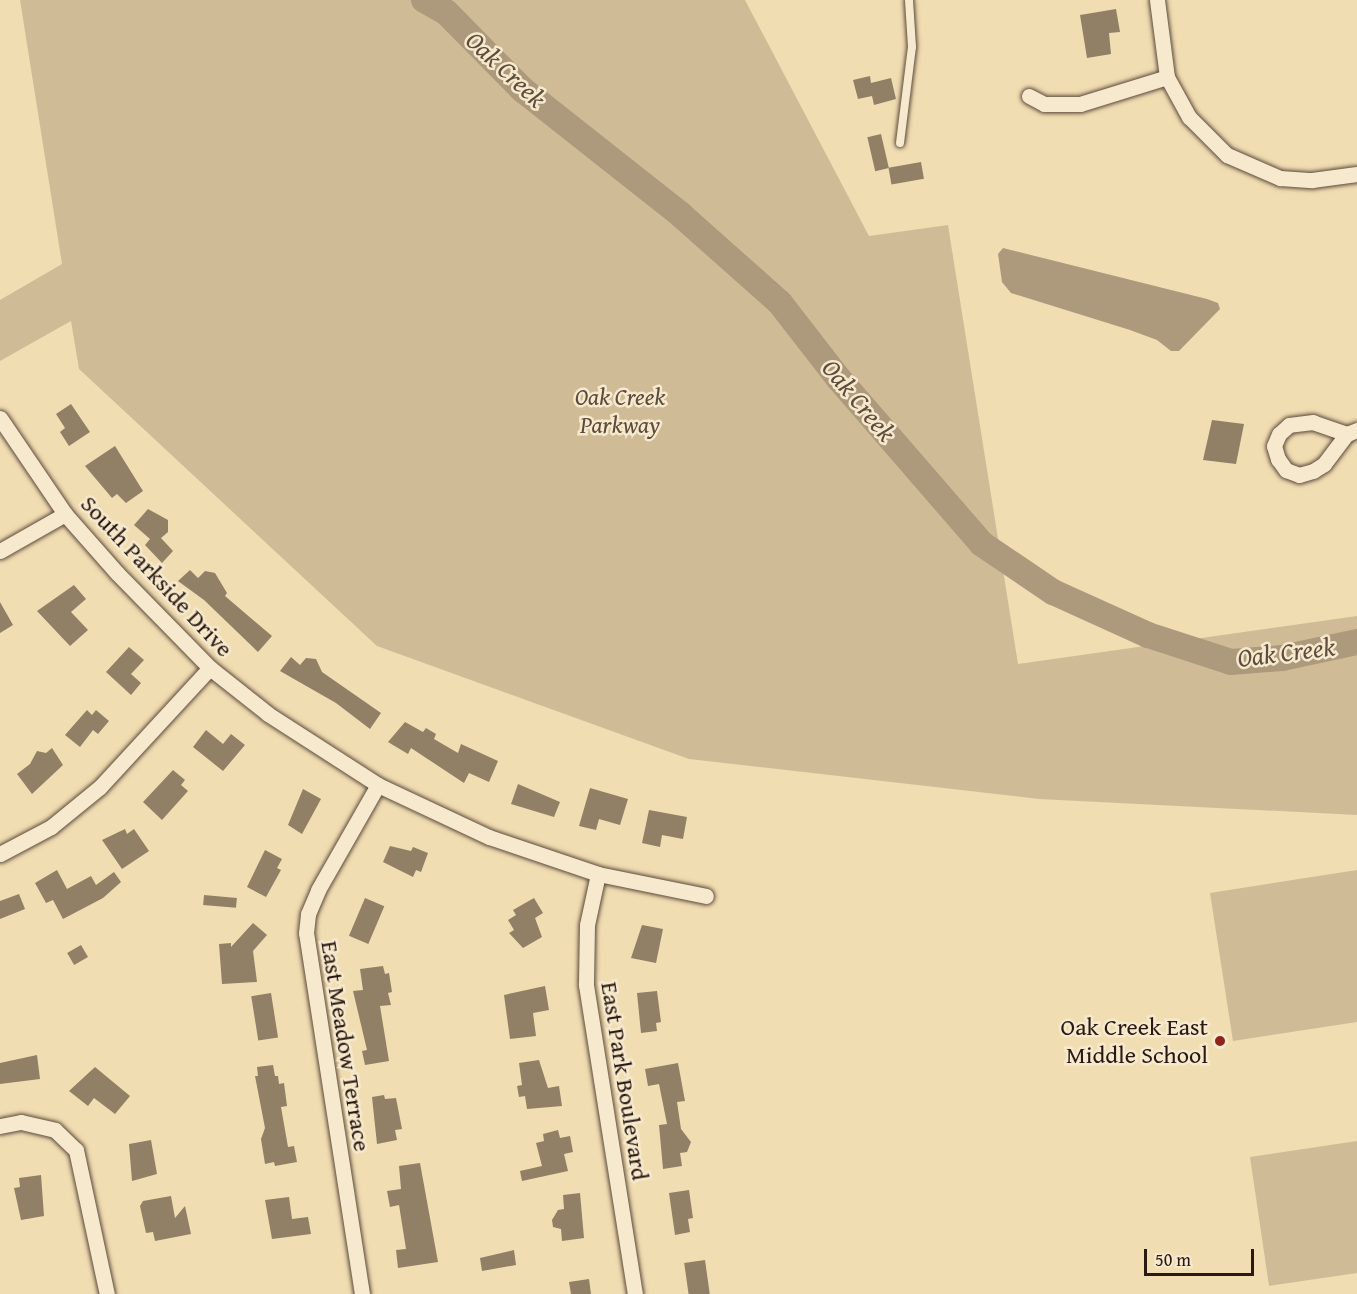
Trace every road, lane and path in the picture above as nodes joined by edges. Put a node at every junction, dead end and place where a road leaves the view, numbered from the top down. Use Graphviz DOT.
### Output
graph roads {
  1 [pos="909,0"];
  2 [pos="1157,0"];
  3 [pos="1167,77"];
  4 [pos="1029,96"];
  5 [pos="900,143"];
  6 [pos="1357,174"];
  7 [pos="0,418"];
  8 [pos="1352,432"];
  9 [pos="65,513"];
  10 [pos="0,551"];
  11 [pos="210,668"];
  12 [pos="378,785"];
  13 [pos="0,854"];
  14 [pos="598,874"];
  15 [pos="706,896"];
  16 [pos="0,1126"];
  17 [pos="107,1294"];
  18 [pos="362,1294"];
  19 [pos="635,1294"];
  1 -- 5 [label="lane"];
  2 -- 3 [label="street"];
  3 -- 4 [label="street"];
  3 -- 6 [label="street"];
  7 -- 9 [label="street, South Parkside Drive"];
  8 -- 8 [label="street"];
  9 -- 10 [label="street"];
  9 -- 11 [label="street, South Parkside Drive"];
  11 -- 12 [label="street, South Parkside Drive"];
  11 -- 13 [label="street"];
  12 -- 14 [label="street, South Parkside Drive"];
  12 -- 18 [label="street, East Meadow Terrace"];
  14 -- 15 [label="street, South Parkside Drive"];
  14 -- 19 [label="street, East Park Boulevard"];
  16 -- 17 [label="street"];
}
